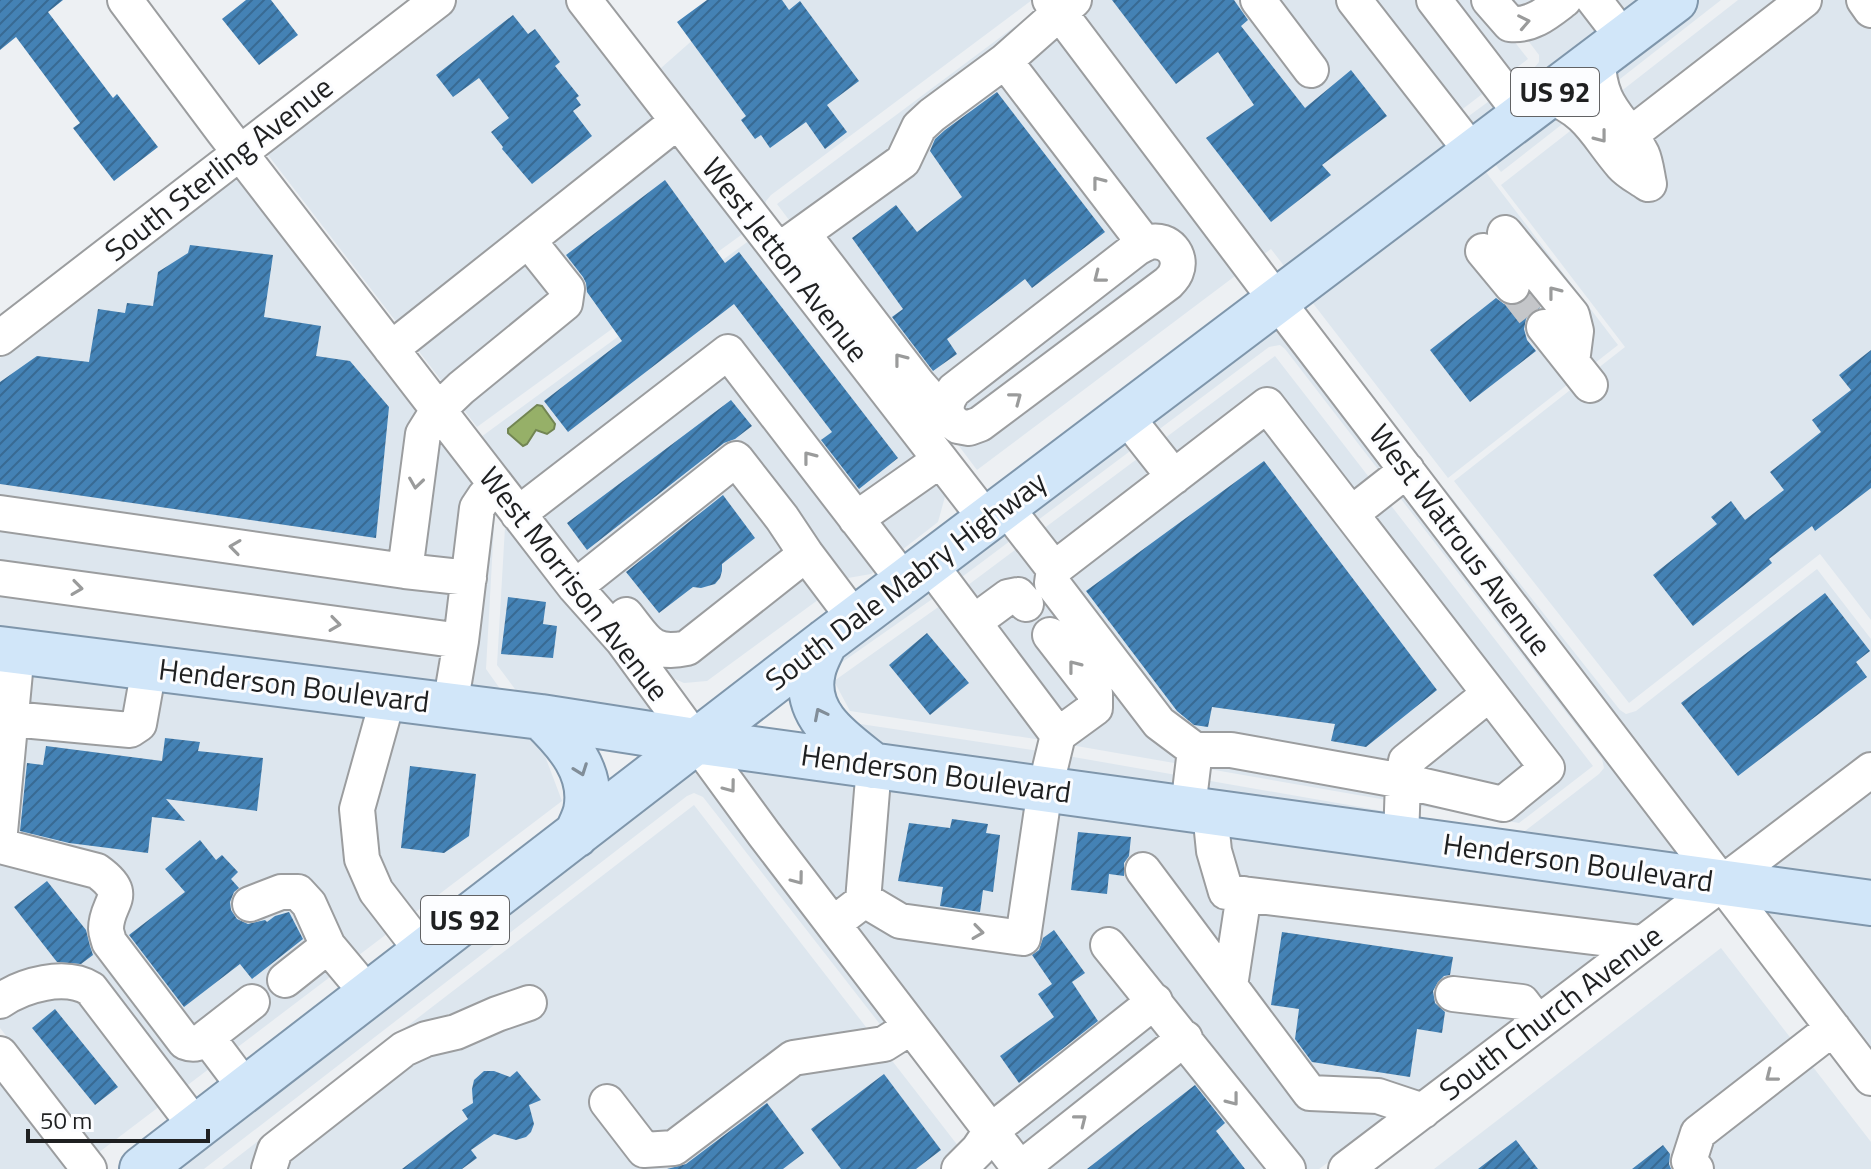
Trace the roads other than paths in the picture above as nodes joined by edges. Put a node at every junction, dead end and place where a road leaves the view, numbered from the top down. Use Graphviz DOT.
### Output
graph roads {
  1 [pos="125,0"];
  2 [pos="438,0"];
  3 [pos="584,0"];
  4 [pos="1258,0"];
  5 [pos="1354,0"];
  6 [pos="1434,0"];
  7 [pos="1489,0"];
  8 [pos="1564,0"];
  9 [pos="1594,0"];
  10 [pos="1804,0"];
  11 [pos="1864,0"];
  12 [pos="1061,4"];
  13 [pos="1871,10"];
  14 [pos="1636,24"];
  15 [pos="1005,61"];
  16 [pos="1311,70"];
  17 [pos="1536,106"];
  18 [pos="678,121"];
  19 [pos="1630,135"];
  20 [pos="240,153"];
  21 [pos="1473,153"];
  22 [pos="1214,218"];
  23 [pos="528,240"];
  24 [pos="791,243"];
  25 [pos="1159,247"];
  26 [pos="1512,286"];
  27 [pos="1277,301"];
  28 [pos="1544,327"];
  29 [pos="0,338"];
  30 [pos="391,349"];
  31 [pos="438,410"];
  32 [pos="1125,415"];
  33 [pos="937,439"];
  34 [pos="1407,470"];
  35 [pos="1174,477"];
  36 [pos="497,486"];
  37 [pos="0,513"];
  38 [pos="996,513"];
  39 [pos="518,514"];
  40 [pos="1351,514"];
  41 [pos="856,519"];
  42 [pos="806,554"];
  43 [pos="1054,569"];
  44 [pos="405,571"];
  45 [pos="917,572"];
  46 [pos="0,578"];
  47 [pos="469,578"];
  48 [pos="584,580"];
  49 [pos="1026,604"];
  50 [pos="974,622"];
  51 [pos="840,630"];
  52 [pos="1050,635"];
  53 [pos="461,641"];
  54 [pos="9,650"];
  55 [pos="149,668"];
  56 [pos="1489,694"];
  57 [pos="388,698"];
  58 [pos="450,706"];
  59 [pos="541,717"];
  60 [pos="11,719"];
  61 [pos="1058,735"];
  62 [pos="695,741"];
  63 [pos="1195,750"];
  64 [pos="874,766"];
  65 [pos="1871,770"];
  66 [pos="1403,781"];
  67 [pos="1045,789"];
  68 [pos="1199,810"];
  69 [pos="0,832"];
  70 [pos="576,835"];
  71 [pos="1401,839"];
  72 [pos="0,846"];
  73 [pos="1143,870"];
  74 [pos="1722,883"];
  75 [pos="1244,894"];
  76 [pos="863,901"];
  77 [pos="1871,903"];
  78 [pos="250,904"];
  79 [pos="833,924"];
  80 [pos="1642,943"];
  81 [pos="1108,945"];
  82 [pos="328,946"];
  83 [pos="423,952"];
  84 [pos="285,980"];
  85 [pos="1230,986"];
  86 [pos="1453,994"];
  87 [pos="369,995"];
  88 [pos="0,1001"];
  89 [pos="1155,1001"];
  90 [pos="252,1002"];
  91 [pos="529,1003"];
  92 [pos="1538,1023"];
  93 [pos="911,1027"];
  94 [pos="1833,1028"];
  95 [pos="207,1037"];
  96 [pos="1185,1038"];
  97 [pos="0,1054"];
  98 [pos="1871,1078"];
  99 [pos="247,1090"];
  100 [pos="607,1102"];
  101 [pos="1423,1111"];
  102 [pos="197,1128"];
  103 [pos="991,1131"];
  104 [pos="1692,1165"];
  105 [pos="89,1169"];
  106 [pos="142,1169"];
  107 [pos="269,1169"];
  108 [pos="959,1169"];
  109 [pos="1020,1169"];
  110 [pos="1288,1169"];
  111 [pos="1346,1169"];
  1 -- 20 [label="street, West Morrison Avenue"];
  2 -- 20 [label="street, South Sterling Avenue"];
  3 -- 18 [label="street, West Jetton Avenue"];
  4 -- 16 [label="street"];
  5 -- 21 [label="street"];
  6 -- 17 [label="street"];
  7 -- 8 [label="street, one-way"];
  9 -- 14 [label="street"];
  10 -- 19 [label="street"];
  11 -- 13 [label="street"];
  12 -- 15 [label="street"];
  12 -- 22 [label="street, West Watrous Avenue"];
  14 -- 17 [label="main road, South Dale Mabry Highway / US 92"];
  14 -- 19 [label="street"];
  15 -- 24 [label="street"];
  25 -- 15 [label="street, one-way"];
  17 -- 19 [label="street, one-way"];
  17 -- 21 [label="main road, South Dale Mabry Highway / US 92"];
  18 -- 23 [label="street"];
  18 -- 24 [label="street, West Jetton Avenue"];
  20 -- 29 [label="street, South Sterling Avenue"];
  20 -- 30 [label="street, West Morrison Avenue"];
  21 -- 27 [label="main road, South Dale Mabry Highway / US 92"];
  22 -- 25 [label="street"];
  22 -- 27 [label="street, West Watrous Avenue"];
  23 -- 30 [label="street"];
  23 -- 31 [label="street"];
  24 -- 33 [label="street, West Jetton Avenue"];
  25 -- 33 [label="street, one-way"];
  33 -- 25 [label="street, one-way"];
  28 -- 26 [label="street, one-way"];
  27 -- 32 [label="main road, South Dale Mabry Highway / US 92"];
  27 -- 34 [label="street, West Watrous Avenue"];
  30 -- 31 [label="street, West Morrison Avenue"];
  31 -- 36 [label="street, West Morrison Avenue"];
  31 -- 44 [label="street, one-way"];
  32 -- 35 [label="street"];
  32 -- 38 [label="main road, South Dale Mabry Highway / US 92"];
  33 -- 38 [label="street, West Jetton Avenue"];
  33 -- 41 [label="street"];
  34 -- 40 [label="street"];
  34 -- 74 [label="street, West Watrous Avenue"];
  35 -- 40 [label="street"];
  35 -- 43 [label="street"];
  36 -- 39 [label="street, West Morrison Avenue"];
  36 -- 47 [label="street"];
  44 -- 37 [label="street, one-way"];
  38 -- 43 [label="street, West Jetton Avenue"];
  38 -- 45 [label="main road, South Dale Mabry Highway / US 92"];
  41 -- 39 [label="street, one-way"];
  39 -- 48 [label="street, West Morrison Avenue"];
  40 -- 56 [label="street"];
  41 -- 45 [label="street"];
  42 -- 48 [label="street"];
  42 -- 48 [label="street"];
  42 -- 51 [label="street"];
  43 -- 63 [label="street, West Jetton Avenue"];
  44 -- 47 [label="street"];
  45 -- 50 [label="street"];
  45 -- 51 [label="main road, South Dale Mabry Highway / US 92"];
  46 -- 53 [label="street, one-way"];
  47 -- 53 [label="street"];
  48 -- 62 [label="street, West Morrison Avenue"];
  49 -- 50 [label="street"];
  50 -- 61 [label="street"];
  51 -- 62 [label="main road, South Dale Mabry Highway / US 92"];
  64 -- 51 [label="main road, one-way"];
  61 -- 52 [label="street, one-way"];
  53 -- 58 [label="street"];
  54 -- 55 [label="main road, Henderson Boulevard"];
  54 -- 60 [label="street"];
  55 -- 57 [label="main road, Henderson Boulevard"];
  55 -- 60 [label="street"];
  56 -- 66 [label="street"];
  56 -- 66 [label="street"];
  57 -- 58 [label="main road, Henderson Boulevard"];
  57 -- 83 [label="street"];
  58 -- 59 [label="main road, Henderson Boulevard"];
  59 -- 62 [label="main road, Henderson Boulevard"];
  59 -- 70 [label="main road, one-way"];
  60 -- 69 [label="street"];
  61 -- 67 [label="street"];
  62 -- 64 [label="main road, Henderson Boulevard"];
  62 -- 70 [label="main road, South Dale Mabry Highway / US 92"];
  62 -- 79 [label="street, West Morrison Avenue, one-way"];
  63 -- 66 [label="street"];
  63 -- 68 [label="street"];
  64 -- 67 [label="main road, Henderson Boulevard"];
  64 -- 76 [label="street"];
  65 -- 74 [label="street, South Church Avenue"];
  66 -- 71 [label="street"];
  67 -- 68 [label="main road, Henderson Boulevard"];
  76 -- 67 [label="street, one-way"];
  68 -- 71 [label="main road, Henderson Boulevard"];
  68 -- 75 [label="street"];
  70 -- 83 [label="main road, South Dale Mabry Highway / US 92"];
  71 -- 74 [label="main road, Henderson Boulevard"];
  72 -- 95 [label="street"];
  73 -- 85 [label="street"];
  74 -- 77 [label="main road, Henderson Boulevard"];
  74 -- 80 [label="street, South Church Avenue"];
  74 -- 94 [label="street, West Watrous Avenue"];
  75 -- 80 [label="street"];
  75 -- 85 [label="street"];
  76 -- 79 [label="street"];
  78 -- 82 [label="street"];
  79 -- 93 [label="street, West Morrison Avenue"];
  80 -- 92 [label="street, South Church Avenue"];
  81 -- 89 [label="street"];
  82 -- 84 [label="street"];
  82 -- 87 [label="street"];
  83 -- 87 [label="main road, South Dale Mabry Highway / US 92"];
  85 -- 101 [label="street"];
  86 -- 92 [label="street"];
  87 -- 99 [label="main road, South Dale Mabry Highway / US 92"];
  88 -- 102 [label="street"];
  89 -- 96 [label="street"];
  89 -- 103 [label="street"];
  90 -- 95 [label="street"];
  91 -- 107 [label="street"];
  92 -- 101 [label="street, South Church Avenue"];
  93 -- 100 [label="street"];
  93 -- 103 [label="street, West Morrison Avenue"];
  94 -- 98 [label="street, West Watrous Avenue"];
  94 -- 104 [label="street, one-way"];
  95 -- 99 [label="street"];
  109 -- 96 [label="street, one-way"];
  96 -- 110 [label="street, one-way"];
  97 -- 105 [label="street"];
  99 -- 102 [label="main road, South Dale Mabry Highway / US 92"];
  101 -- 111 [label="street, South Church Avenue"];
  102 -- 106 [label="main road, South Dale Mabry Highway / US 92"];
  103 -- 108 [label="street"];
  103 -- 109 [label="street, West Morrison Avenue"];
}
